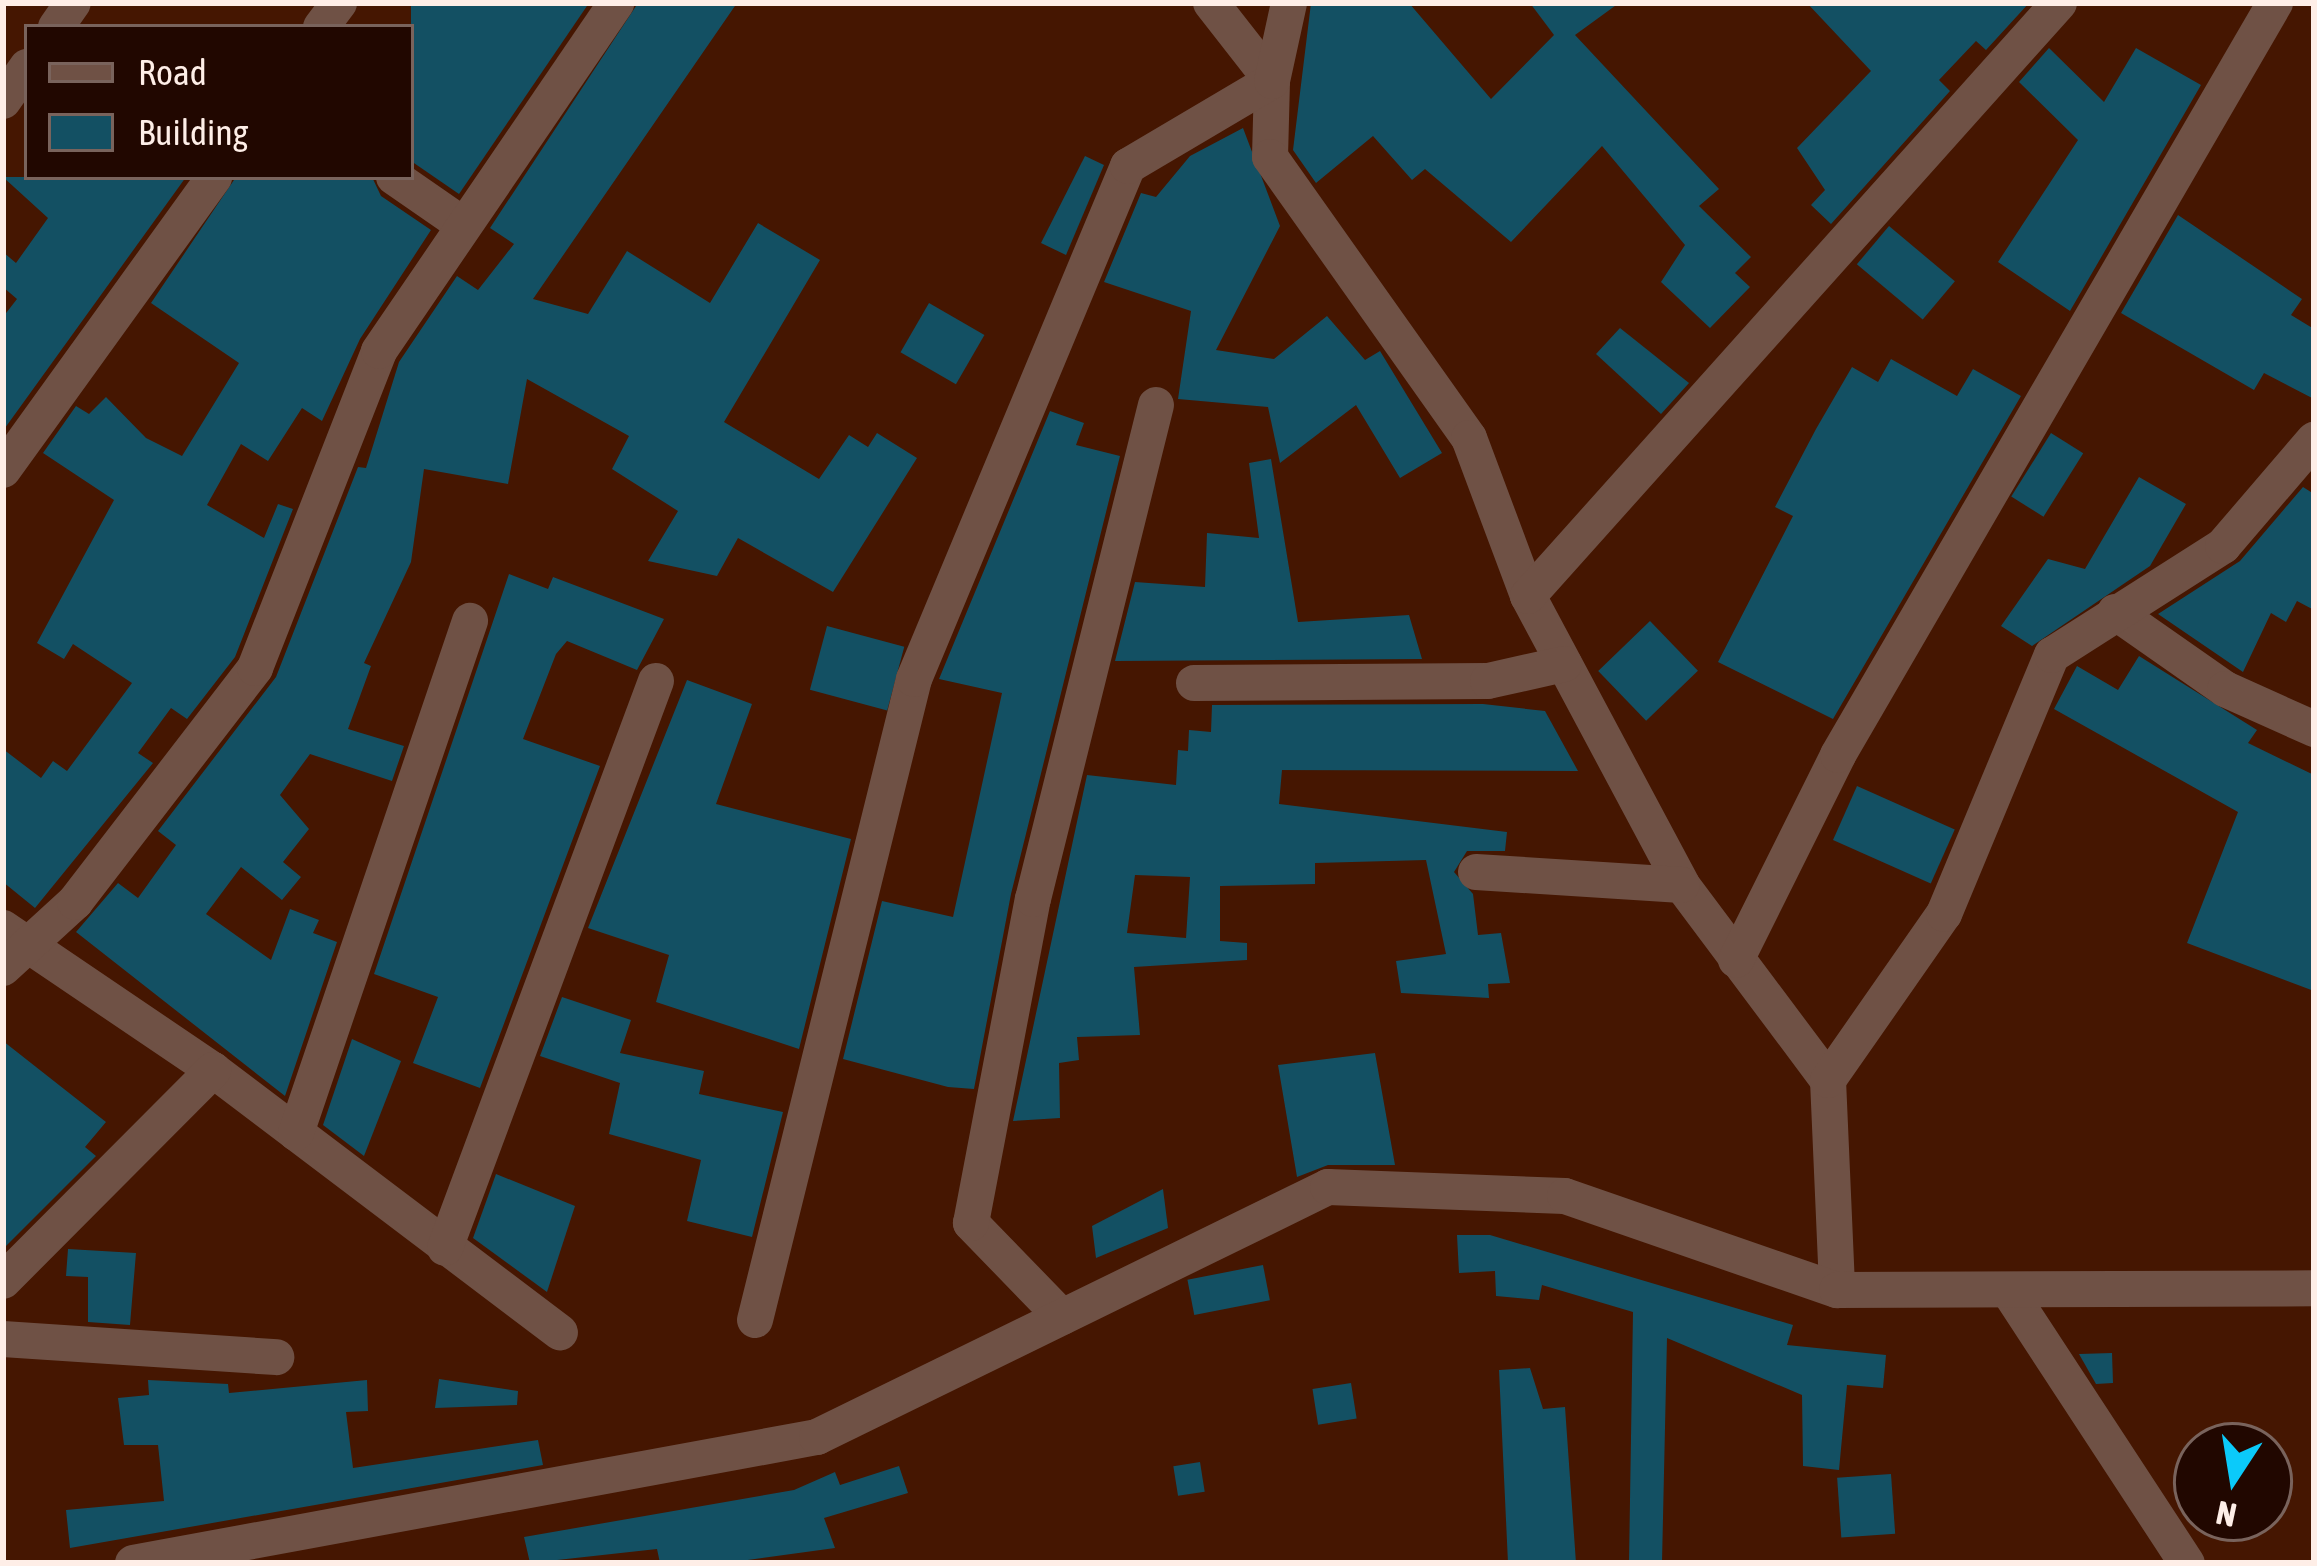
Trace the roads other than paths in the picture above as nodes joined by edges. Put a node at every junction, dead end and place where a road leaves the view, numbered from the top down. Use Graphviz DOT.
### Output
graph roads {
  1 [pos="616,3"];
  2 [pos="1211,3"];
  3 [pos="1289,3"];
  4 [pos="2059,3"];
  5 [pos="2275,3"];
  6 [pos="24,71"];
  7 [pos="1272,81"];
  8 [pos="3,101"];
  9 [pos="212,180"];
  10 [pos="398,180"];
  11 [pos="462,224"];
  12 [pos="1156,405"];
  13 [pos="2314,440"];
  14 [pos="3,470"];
  15 [pos="1528,596"];
  16 [pos="2116,612"];
  17 [pos="470,621"];
  18 [pos="1564,664"];
  19 [pos="656,681"];
  20 [pos="1194,683"];
  21 [pos="2314,729"];
  22 [pos="1476,872"];
  23 [pos="1682,885"];
  24 [pos="10,947"];
  25 [pos="1736,961"];
  26 [pos="213,1070"];
  27 [pos="1828,1080"];
  28 [pos="296,1132"];
  29 [pos="445,1248"];
  30 [pos="3,1280"];
  31 [pos="2314,1288"];
  32 [pos="1837,1289"];
  33 [pos="2010,1293"];
  34 [pos="1062,1317"];
  35 [pos="755,1320"];
  36 [pos="560,1332"];
  37 [pos="3,1339"];
  38 [pos="276,1357"];
  39 [pos="133,1563"];
  40 [pos="2187,1563"];
  1 -- 11 [label="street"];
  2 -- 7 [label="street"];
  3 -- 7 [label="street"];
  4 -- 15 [label="street"];
  5 -- 25 [label="street"];
  6 -- 8 [label="street"];
  7 -- 15 [label="street"];
  7 -- 35 [label="street"];
  9 -- 14 [label="street"];
  10 -- 11 [label="street"];
  11 -- 24 [label="street"];
  12 -- 34 [label="street"];
  13 -- 16 [label="street"];
  15 -- 18 [label="street"];
  16 -- 21 [label="street"];
  16 -- 27 [label="street"];
  17 -- 28 [label="street"];
  18 -- 20 [label="street"];
  18 -- 23 [label="street"];
  19 -- 29 [label="street"];
  22 -- 23 [label="street"];
  23 -- 25 [label="street"];
  24 -- 26 [label="street"];
  25 -- 27 [label="street"];
  26 -- 28 [label="street"];
  26 -- 30 [label="street"];
  27 -- 32 [label="street"];
  28 -- 29 [label="street"];
  29 -- 36 [label="street"];
  31 -- 33 [label="street"];
  32 -- 33 [label="street"];
  32 -- 34 [label="street"];
  33 -- 40 [label="street"];
  34 -- 39 [label="street"];
  37 -- 38 [label="street"];
}
